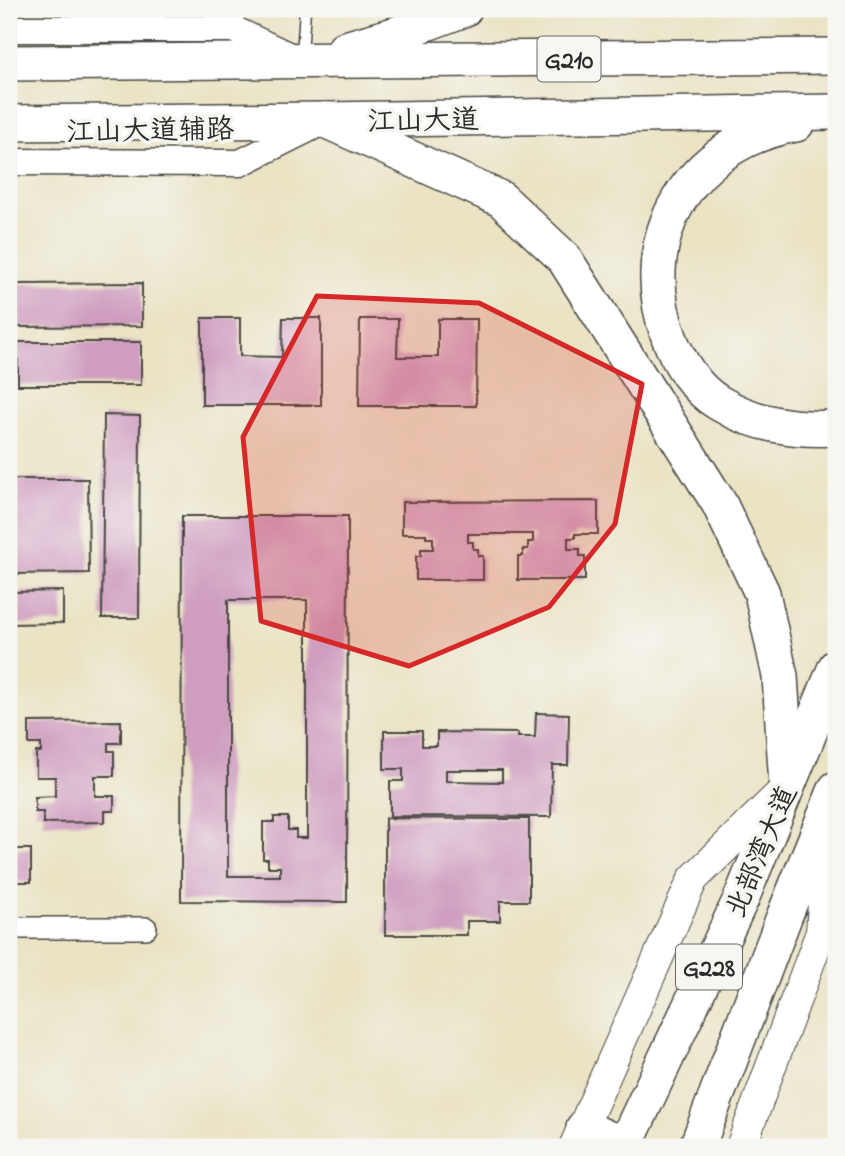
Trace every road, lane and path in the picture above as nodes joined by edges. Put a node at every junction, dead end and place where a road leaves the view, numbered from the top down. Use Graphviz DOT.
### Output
graph roads {
  1 [pos="305,9"];
  2 [pos="464,9"];
  3 [pos="233,19"];
  4 [pos="9,29"];
  5 [pos="836,55"];
  6 [pos="302,62"];
  7 [pos="9,63"];
  8 [pos="836,114"];
  9 [pos="325,120"];
  10 [pos="9,123"];
  11 [pos="9,162"];
  12 [pos="836,428"];
  13 [pos="836,667"];
  14 [pos="787,786"];
  15 [pos="834,796"];
  16 [pos="9,928"];
  17 [pos="146,928"];
  18 [pos="579,1138"];
  19 [pos="624,1147"];
  20 [pos="697,1147"];
  21 [pos="741,1147"];
  1 -- 6 [label="lane"];
  2 -- 6 [label="highway"];
  3 -- 4 [label="street"];
  3 -- 6 [label="street"];
  5 -- 6 [label="highway, 江山大道 / G210"];
  6 -- 7 [label="highway, 江山大道 / G210"];
  8 -- 9 [label="highway, 江山大道 / G210"];
  8 -- 12 [label="highway"];
  9 -- 10 [label="highway, 江山大道 / G210"];
  9 -- 11 [label="street, 江山大道辅路"];
  9 -- 14 [label="highway"];
  13 -- 14 [label="highway, 北部湾大道 / G228"];
  14 -- 18 [label="main road"];
  14 -- 19 [label="highway, 北部湾大道 / G228"];
  15 -- 20 [label="highway, 北部湾大道 / G228"];
  15 -- 21 [label="main road"];
  16 -- 17 [label="street"];
  18 -- 19 [label="highway"];
}
